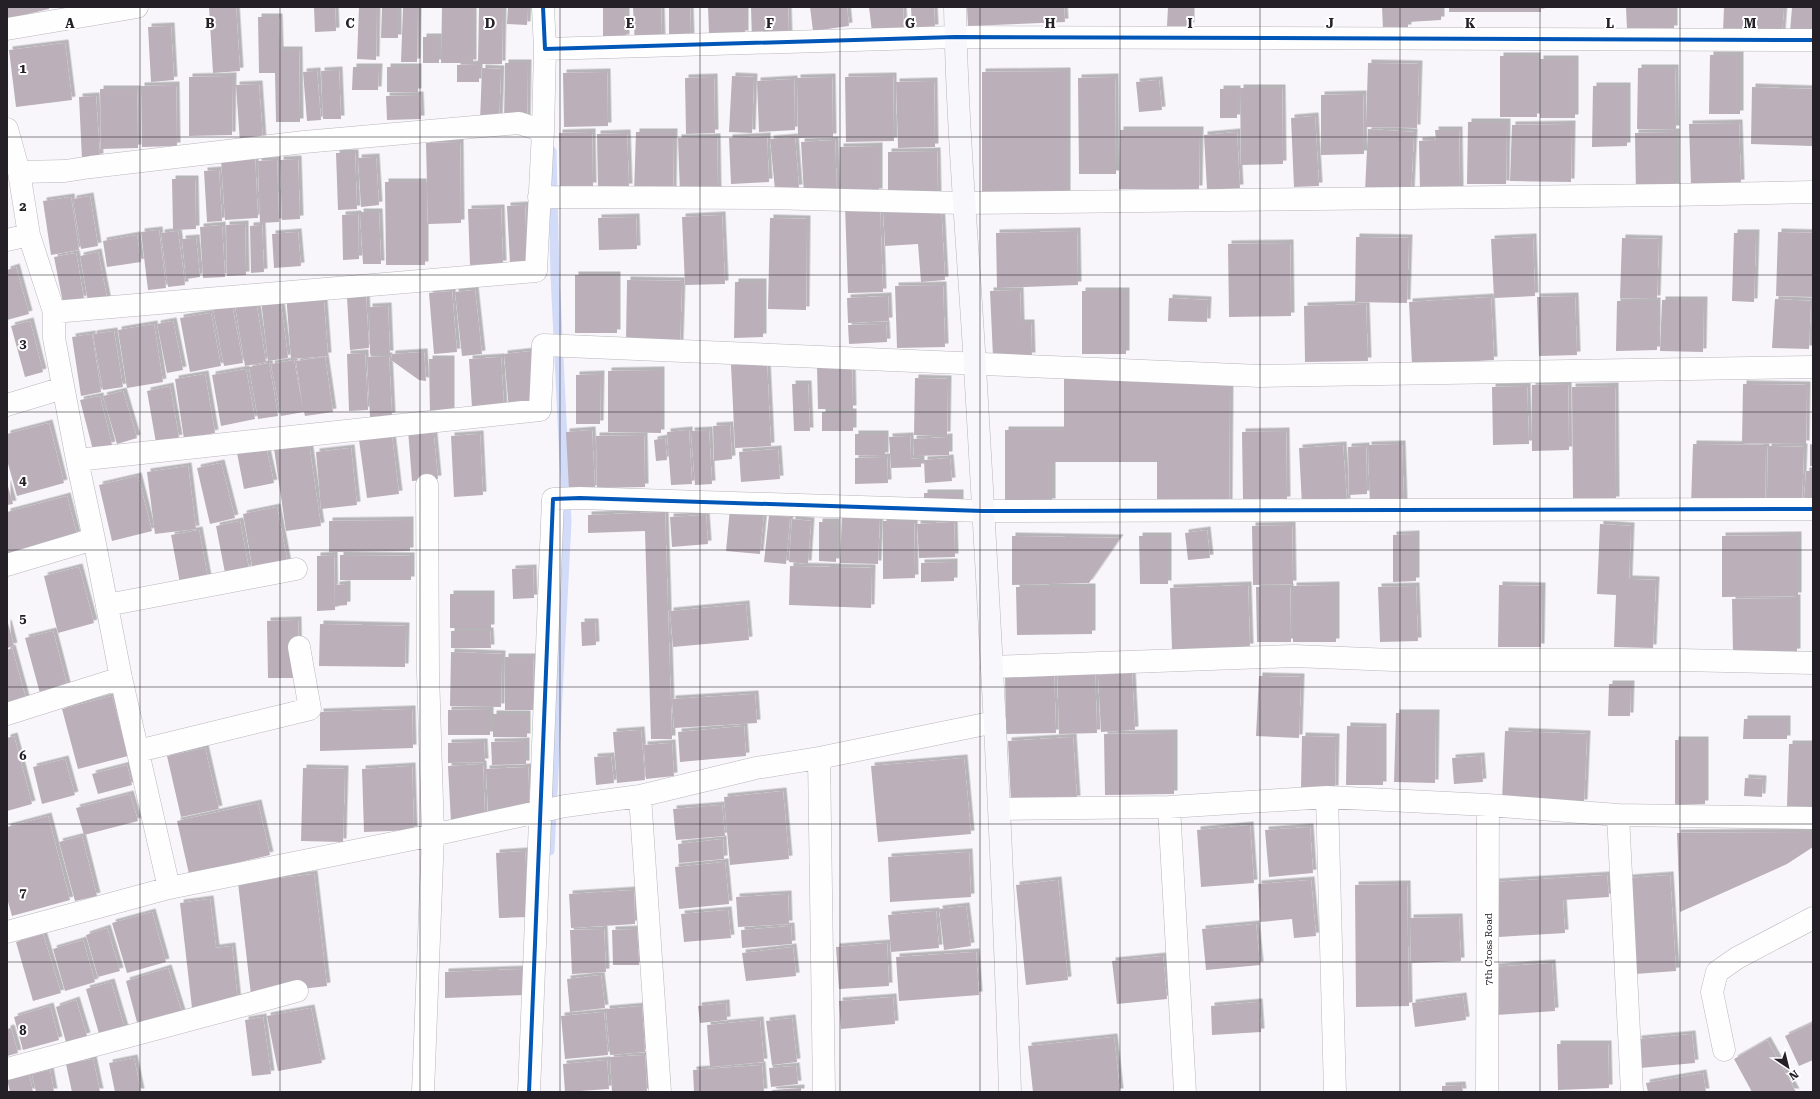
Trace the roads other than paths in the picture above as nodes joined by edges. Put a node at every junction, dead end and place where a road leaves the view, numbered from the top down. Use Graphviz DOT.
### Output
graph roads {
  1 [pos="137,7"];
  2 [pos="543,7"];
  3 [pos="955,7"];
  4 [pos="7,29"];
  5 [pos="955,38"];
  6 [pos="1813,40"];
  7 [pos="545,49"];
  8 [pos="7,129"];
  9 [pos="543,131"];
  10 [pos="19,172"];
  11 [pos="1813,192"];
  12 [pos="539,197"];
  13 [pos="963,203"];
  14 [pos="29,235"];
  15 [pos="7,240"];
  16 [pos="54,312"];
  17 [pos="975,363"];
  18 [pos="1813,367"];
  19 [pos="64,388"];
  20 [pos="7,405"];
  21 [pos="77,460"];
  22 [pos="428,485"];
  23 [pos="1813,509"];
  24 [pos="983,510"];
  25 [pos="94,539"];
  26 [pos="7,565"];
  27 [pos="296,569"];
  28 [pos="107,605"];
  29 [pos="299,647"];
  30 [pos="1813,663"];
  31 [pos="992,667"];
  32 [pos="120,678"];
  33 [pos="7,714"];
  34 [pos="995,722"];
  35 [pos="138,751"];
  36 [pos="819,758"];
  37 [pos="640,796"];
  38 [pos="1327,797"];
  39 [pos="1488,805"];
  40 [pos="1169,807"];
  41 [pos="1000,809"];
  42 [pos="541,811"];
  43 [pos="1618,815"];
  44 [pos="1813,818"];
  45 [pos="433,835"];
  46 [pos="169,888"];
  47 [pos="1813,918"];
  48 [pos="7,932"];
  49 [pos="297,991"];
  50 [pos="1724,1050"];
  51 [pos="7,1069"];
  52 [pos="423,1092"];
  53 [pos="529,1092"];
  54 [pos="660,1092"];
  55 [pos="824,1092"];
  56 [pos="1010,1092"];
  57 [pos="1185,1092"];
  58 [pos="1335,1092"];
  59 [pos="1487,1092"];
  60 [pos="1632,1092"];
  1 -- 4 [label="street"];
  2 -- 7 [label="street"];
  3 -- 5 [label="street"];
  5 -- 6 [label="street"];
  5 -- 7 [label="street"];
  5 -- 13 [label="street"];
  7 -- 9 [label="street"];
  8 -- 10 [label="street"];
  9 -- 10 [label="street"];
  9 -- 12 [label="street"];
  10 -- 14 [label="street"];
  11 -- 13 [label="street"];
  12 -- 13 [label="street"];
  12 -- 16 [label="street"];
  13 -- 17 [label="street"];
  14 -- 15 [label="street"];
  14 -- 16 [label="street"];
  16 -- 19 [label="street"];
  17 -- 18 [label="street"];
  17 -- 21 [label="street"];
  17 -- 24 [label="street"];
  19 -- 20 [label="street"];
  19 -- 21 [label="street"];
  21 -- 25 [label="street"];
  22 -- 45 [label="street"];
  23 -- 24 [label="street"];
  24 -- 31 [label="street"];
  24 -- 42 [label="street"];
  25 -- 26 [label="street"];
  25 -- 28 [label="street"];
  27 -- 28 [label="street"];
  28 -- 32 [label="street"];
  29 -- 35 [label="street"];
  30 -- 31 [label="street"];
  31 -- 34 [label="street"];
  32 -- 33 [label="street"];
  32 -- 35 [label="street"];
  34 -- 36 [label="street"];
  34 -- 41 [label="street"];
  35 -- 46 [label="street"];
  36 -- 37 [label="street"];
  36 -- 55 [label="street"];
  37 -- 42 [label="street"];
  37 -- 54 [label="street"];
  38 -- 39 [label="street"];
  38 -- 40 [label="street"];
  38 -- 58 [label="street"];
  39 -- 43 [label="street"];
  39 -- 59 [label="street, 7th Cross Road"];
  40 -- 41 [label="street"];
  40 -- 57 [label="street"];
  41 -- 56 [label="street"];
  42 -- 45 [label="street"];
  42 -- 53 [label="street"];
  43 -- 44 [label="street"];
  43 -- 60 [label="street"];
  45 -- 46 [label="street"];
  45 -- 52 [label="street"];
  46 -- 48 [label="street"];
  47 -- 50 [label="street"];
  49 -- 51 [label="street"];
}
